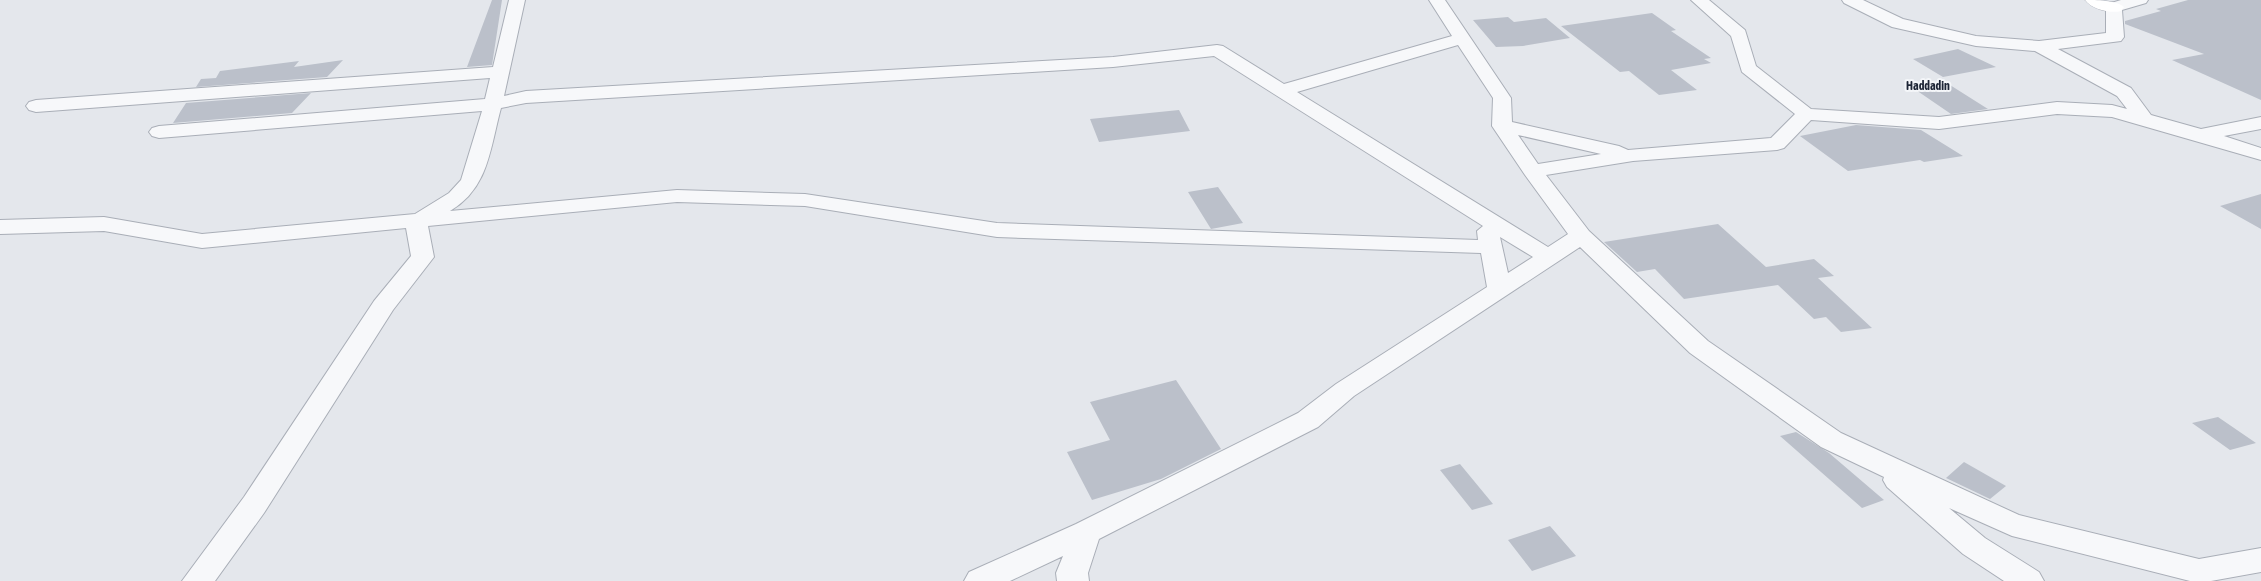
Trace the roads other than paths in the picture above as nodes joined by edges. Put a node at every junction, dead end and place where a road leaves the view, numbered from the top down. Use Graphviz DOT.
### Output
graph roads {
  1 [pos="517,0"];
  2 [pos="1437,0"];
  3 [pos="1699,0"];
  4 [pos="1850,0"];
  5 [pos="2094,0"];
  6 [pos="2140,0"];
  7 [pos="2114,7"];
  8 [pos="1463,38"];
  9 [pos="2040,46"];
  10 [pos="500,72"];
  11 [pos="1281,90"];
  12 [pos="493,104"];
  13 [pos="36,106"];
  14 [pos="1806,114"];
  15 [pos="2145,120"];
  16 [pos="2261,123"];
  17 [pos="1502,126"];
  18 [pos="158,132"];
  19 [pos="2196,136"];
  20 [pos="2261,154"];
  21 [pos="1633,155"];
  22 [pos="1532,171"];
  23 [pos="1486,217"];
  24 [pos="416,222"];
  25 [pos="0,227"];
  26 [pos="1581,236"];
  27 [pos="1492,247"];
  28 [pos="1548,257"];
  29 [pos="1499,289"];
  30 [pos="1875,460"];
  31 [pos="1087,532"];
  32 [pos="2261,560"];
  33 [pos="198,581"];
  34 [pos="980,581"];
  35 [pos="1073,581"];
  36 [pos="2028,581"];
  1 -- 10 [label="street"];
  2 -- 8 [label="street"];
  3 -- 14 [label="street"];
  4 -- 9 [label="street"];
  5 -- 7 [label="street"];
  6 -- 7 [label="street"];
  7 -- 9 [label="street"];
  8 -- 11 [label="street"];
  8 -- 17 [label="street"];
  9 -- 15 [label="street"];
  10 -- 12 [label="street"];
  10 -- 13 [label="street"];
  11 -- 12 [label="street"];
  11 -- 23 [label="street"];
  12 -- 18 [label="street"];
  12 -- 24 [label="street"];
  14 -- 15 [label="street"];
  14 -- 21 [label="street"];
  15 -- 19 [label="street"];
  16 -- 19 [label="street"];
  17 -- 21 [label="street"];
  17 -- 22 [label="street"];
  19 -- 20 [label="street"];
  21 -- 22 [label="street"];
  22 -- 26 [label="street"];
  23 -- 27 [label="street"];
  23 -- 28 [label="street"];
  24 -- 25 [label="street"];
  24 -- 27 [label="street"];
  24 -- 33 [label="street"];
  26 -- 28 [label="street"];
  26 -- 30 [label="street"];
  27 -- 29 [label="street"];
  28 -- 29 [label="street"];
  29 -- 31 [label="street"];
  30 -- 32 [label="street"];
  30 -- 36 [label="street"];
  31 -- 34 [label="street"];
  31 -- 35 [label="street"];
}
